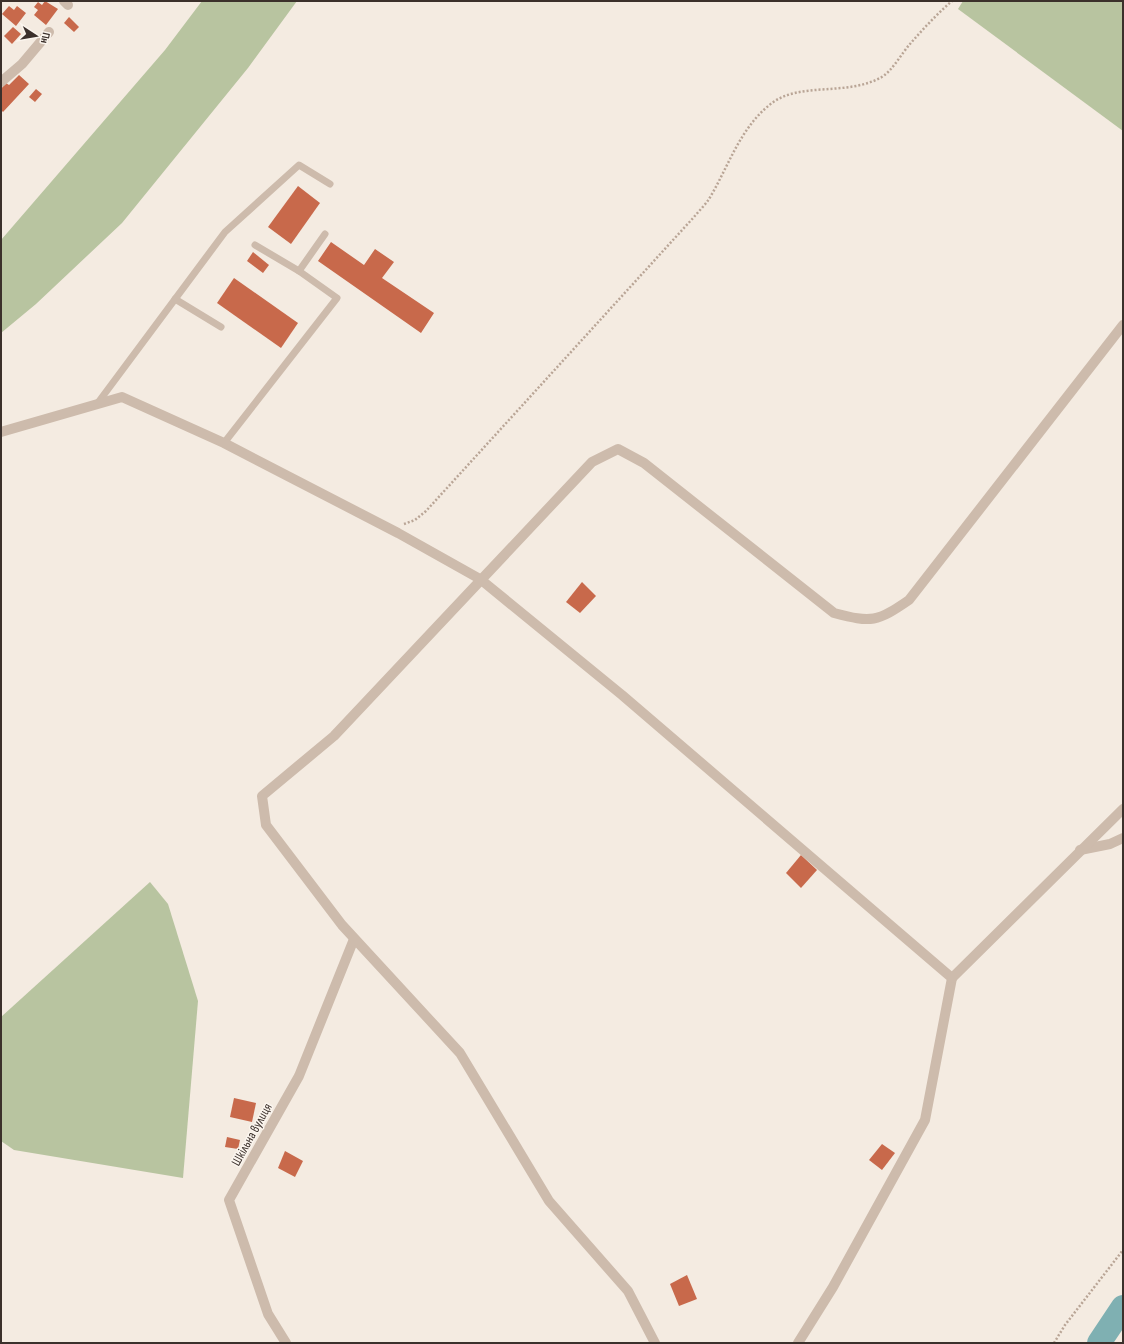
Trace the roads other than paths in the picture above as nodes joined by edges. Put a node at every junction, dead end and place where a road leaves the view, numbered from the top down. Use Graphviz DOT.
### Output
graph roads {
  1 [pos="49,32"];
  2 [pos="1,82"];
  3 [pos="330,184"];
  4 [pos="325,234"];
  5 [pos="255,245"];
  6 [pos="299,271"];
  7 [pos="175,299"];
  8 [pos="1123,325"];
  9 [pos="221,327"];
  10 [pos="97,404"];
  11 [pos="1,432"];
  12 [pos="224,443"];
  13 [pos="480,579"];
  14 [pos="1123,809"];
  15 [pos="1123,838"];
  16 [pos="1080,850"];
  17 [pos="354,939"];
  18 [pos="952,978"];
  19 [pos="286,1343"];
  20 [pos="655,1343"];
  21 [pos="798,1343"];
  1 -- 2 [label="street"];
  3 -- 7 [label="lane"];
  4 -- 6 [label="lane"];
  5 -- 6 [label="lane"];
  6 -- 12 [label="lane"];
  7 -- 9 [label="lane"];
  7 -- 10 [label="lane"];
  8 -- 13 [label="street"];
  10 -- 11 [label="street"];
  10 -- 12 [label="street"];
  12 -- 13 [label="street"];
  13 -- 17 [label="street"];
  13 -- 18 [label="street"];
  14 -- 16 [label="street"];
  15 -- 16 [label="street"];
  16 -- 18 [label="street"];
  17 -- 19 [label="street, Шкільна вулиця"];
  17 -- 20 [label="street"];
  18 -- 21 [label="street"];
}
